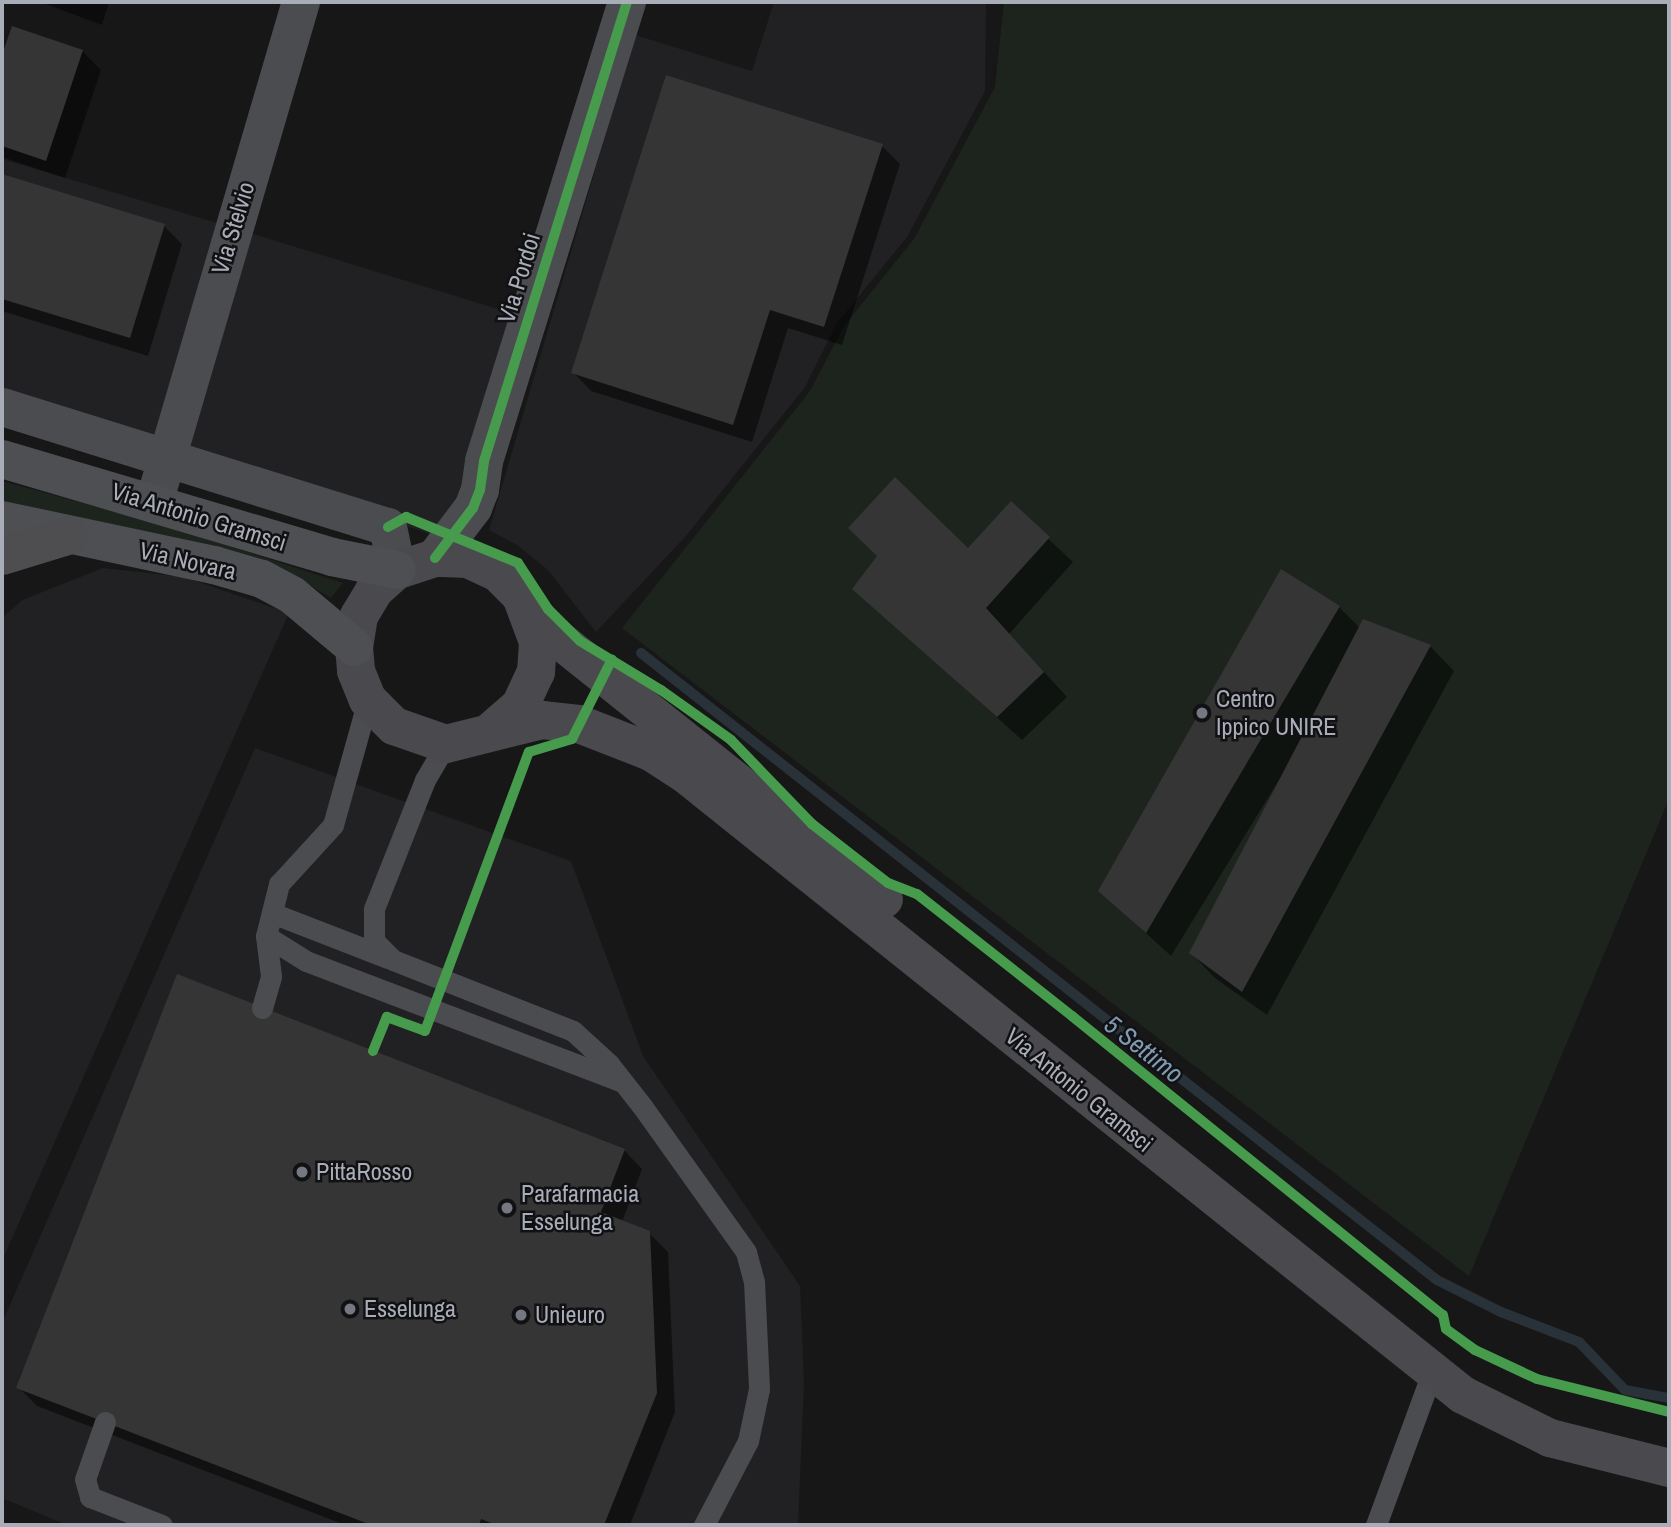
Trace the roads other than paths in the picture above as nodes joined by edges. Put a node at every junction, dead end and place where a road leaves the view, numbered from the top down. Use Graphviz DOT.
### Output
graph roads {
  1 [pos="302,2"];
  2 [pos="627,2"];
  3 [pos="2,407"];
  4 [pos="164,455"];
  5 [pos="2,459"];
  6 [pos="154,503"];
  7 [pos="2,520"];
  8 [pos="2,536"];
  9 [pos="68,536"];
  10 [pos="2,556"];
  11 [pos="435,558"];
  12 [pos="397,570"];
  13 [pos="533,618"];
  14 [pos="354,647"];
  15 [pos="369,700"];
  16 [pos="492,730"];
  17 [pos="446,744"];
  18 [pos="272,913"];
  19 [pos="267,936"];
  20 [pos="393,960"];
  21 [pos="262,1007"];
  22 [pos="623,1082"];
  23 [pos="1432,1373"];
  24 [pos="105,1422"];
  25 [pos="1669,1444"];
  26 [pos="1669,1468"];
  27 [pos="162,1525"];
  28 [pos="704,1525"];
  29 [pos="1376,1525"];
  1 -- 4 [label="street, Via Stelvio"];
  2 -- 11 [label="street, Via Pordoi"];
  3 -- 4 [label="street"];
  4 -- 6 [label="street, Via Stelvio"];
  4 -- 12 [label="street"];
  5 -- 6 [label="main road, Via Antonio Gramsci"];
  6 -- 12 [label="main road, Via Antonio Gramsci"];
  7 -- 9 [label="main road, Via Novara"];
  8 -- 9 [label="highway"];
  9 -- 10 [label="highway"];
  9 -- 14 [label="main road, Via Novara"];
  11 -- 12 [label="main road"];
  11 -- 13 [label="main road"];
  12 -- 14 [label="main road"];
  13 -- 16 [label="main road"];
  13 -- 25 [label="main road, Via Antonio Gramsci"];
  14 -- 15 [label="main road"];
  15 -- 17 [label="main road"];
  15 -- 18 [label="lane"];
  16 -- 17 [label="main road"];
  16 -- 23 [label="main road, Via Antonio Gramsci"];
  17 -- 20 [label="lane"];
  18 -- 19 [label="lane"];
  18 -- 20 [label="lane"];
  19 -- 21 [label="lane"];
  19 -- 22 [label="lane"];
  20 -- 22 [label="lane"];
  22 -- 28 [label="lane"];
  23 -- 26 [label="main road, Via Antonio Gramsci"];
  23 -- 29 [label="lane"];
  24 -- 27 [label="lane"];
}
